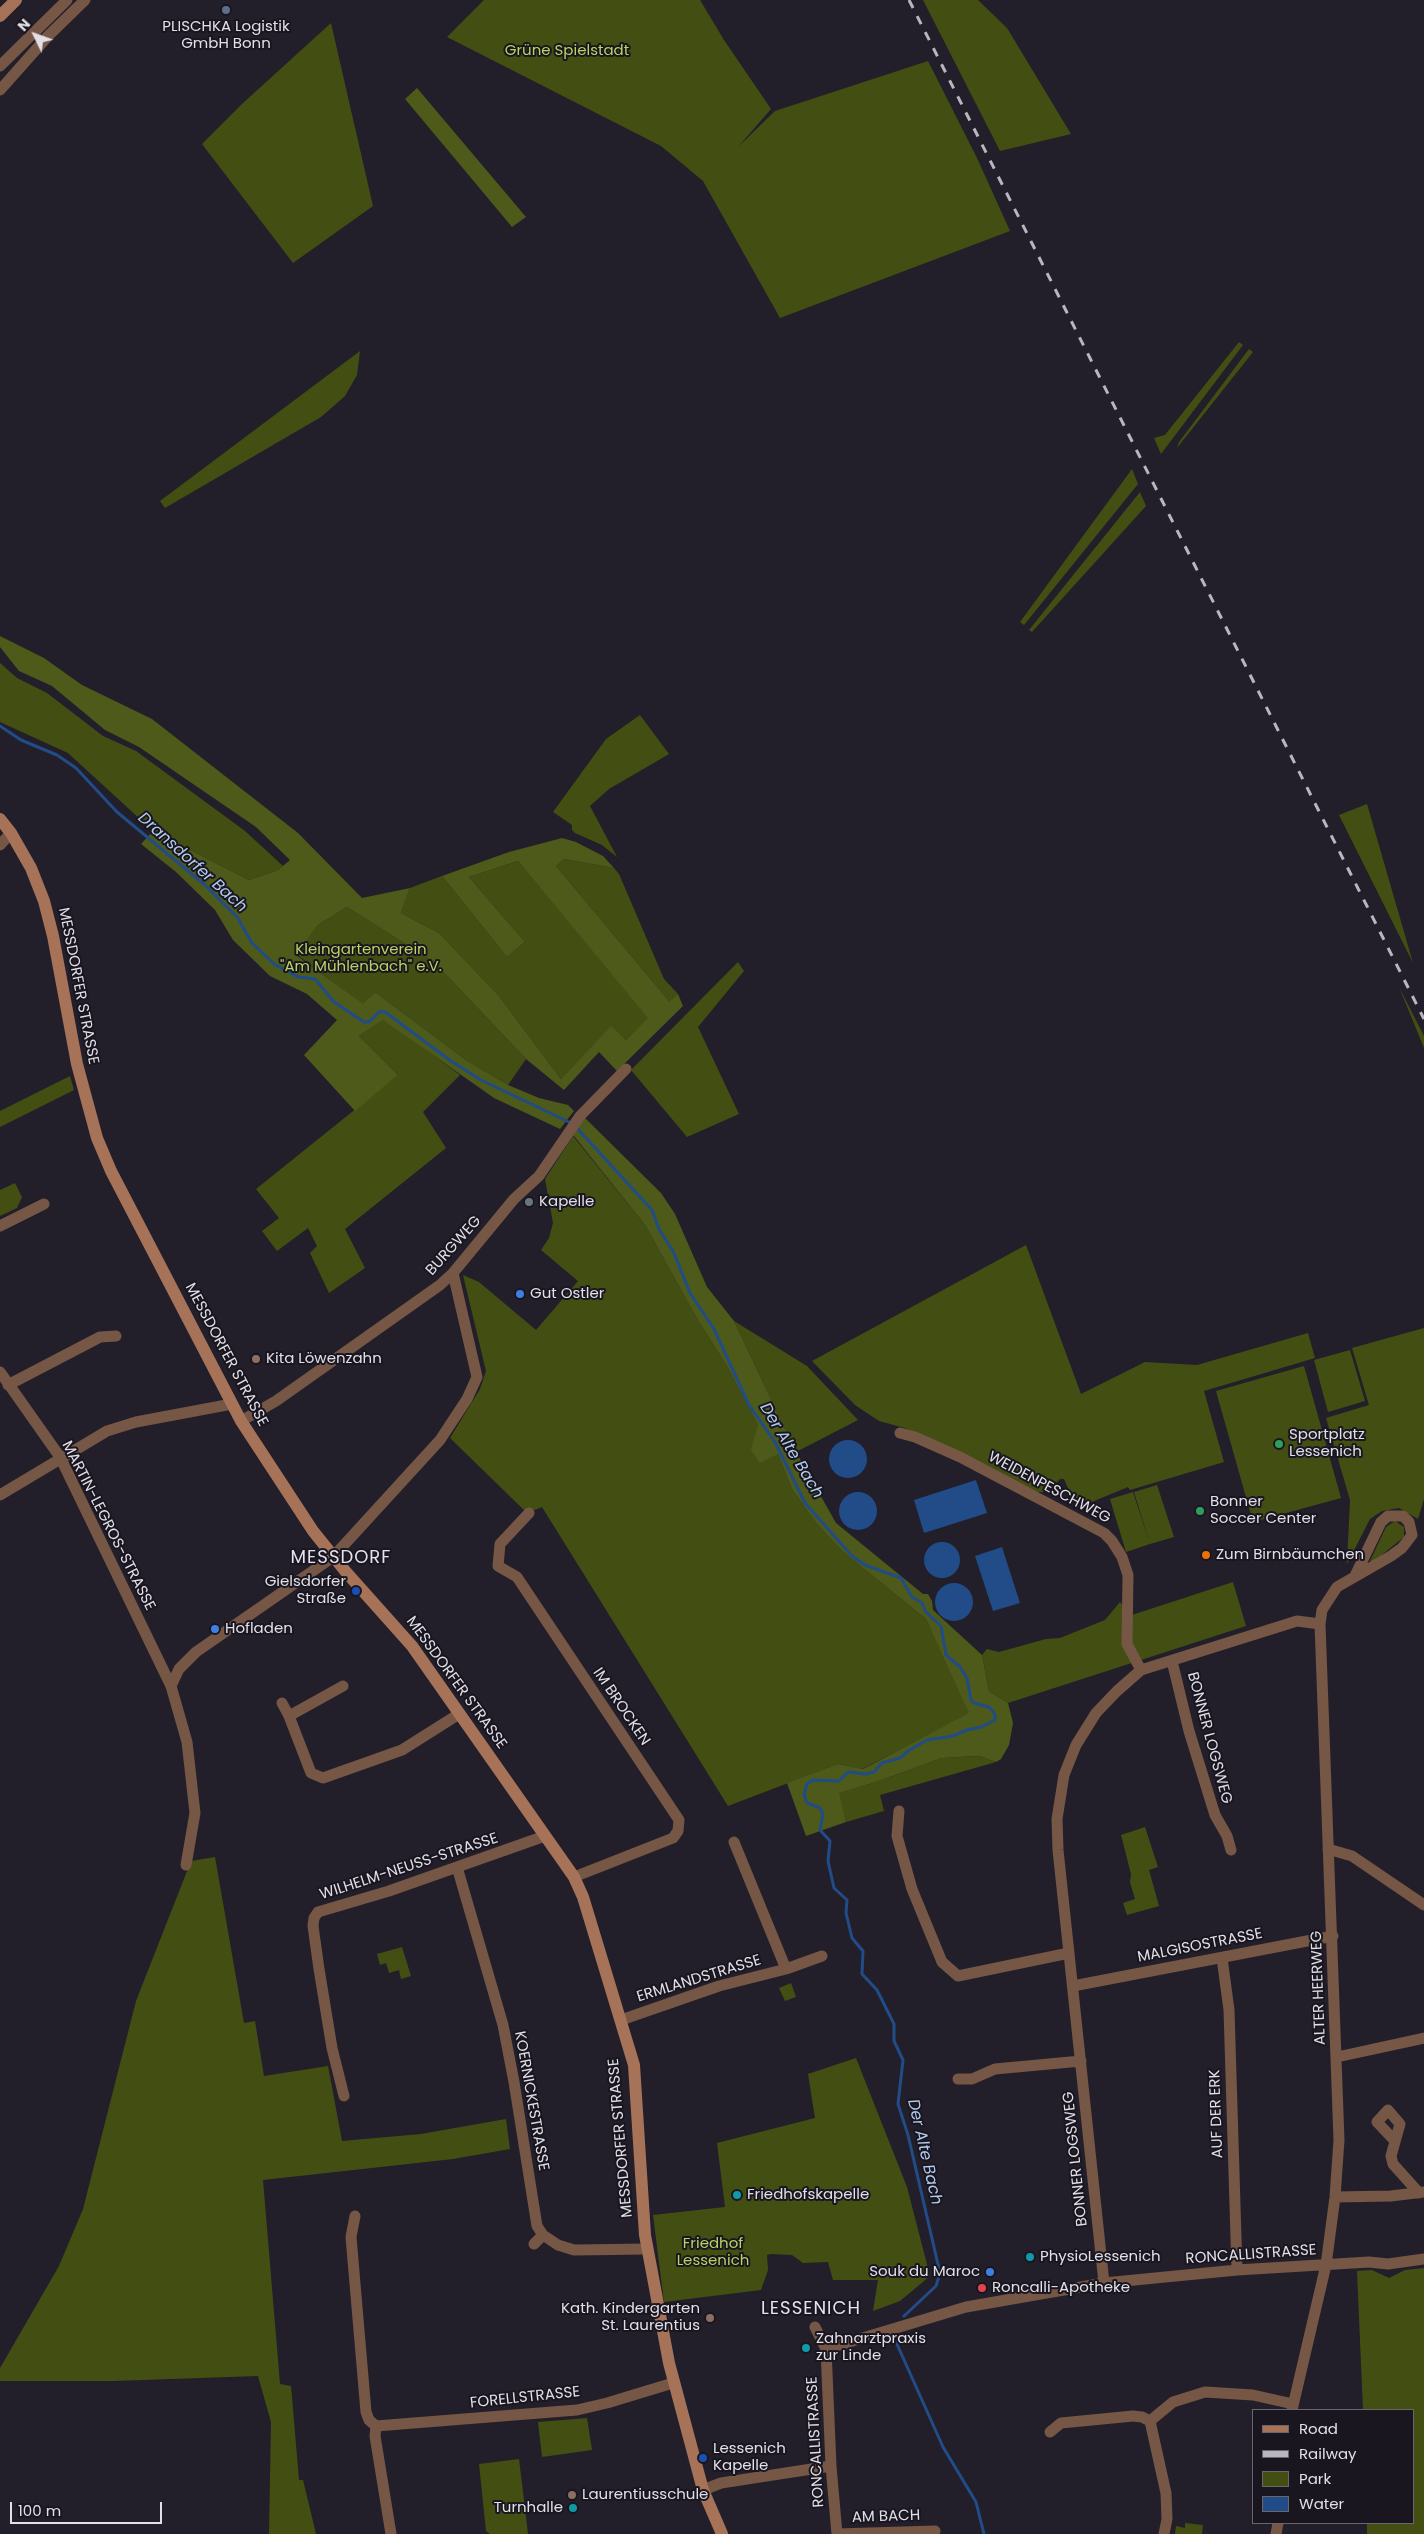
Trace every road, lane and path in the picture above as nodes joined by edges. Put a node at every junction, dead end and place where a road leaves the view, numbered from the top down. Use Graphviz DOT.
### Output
graph roads {
  1 [pos="16,0"];
  2 [pos="67,0"];
  3 [pos="85,0"];
  4 [pos="0,16"];
  5 [pos="0,66"];
  6 [pos="0,90"];
  7 [pos="0,819"];
  8 [pos="12,833"];
  9 [pos="0,845"];
  10 [pos="626,1069"];
  11 [pos="44,1204"];
  12 [pos="0,1226"];
  13 [pos="454,1273"];
  14 [pos="116,1336"];
  15 [pos="0,1372"];
  16 [pos="8,1384"];
  17 [pos="232,1404"];
  18 [pos="241,1421"];
  19 [pos="900,1433"];
  20 [pos="60,1457"];
  21 [pos="0,1495"];
  22 [pos="529,1513"];
  23 [pos="333,1557"];
  24 [pos="1355,1576"];
  25 [pos="1320,1624"];
  26 [pos="1172,1661"];
  27 [pos="1141,1670"];
  28 [pos="171,1686"];
  29 [pos="342,1686"];
  30 [pos="282,1702"];
  31 [pos="459,1714"];
  32 [pos="289,1716"];
  33 [pos="899,1811"];
  34 [pos="545,1836"];
  35 [pos="734,1842"];
  36 [pos="1328,1849"];
  37 [pos="1231,1850"];
  38 [pos="186,1865"];
  39 [pos="457,1867"];
  40 [pos="574,1877"];
  41 [pos="1424,1905"];
  42 [pos="1333,1936"];
  43 [pos="1069,1953"];
  44 [pos="822,1956"];
  45 [pos="1222,1958"];
  46 [pos="786,1969"];
  47 [pos="1073,1986"];
  48 [pos="622,2020"];
  49 [pos="1424,2038"];
  50 [pos="1337,2057"];
  51 [pos="1081,2061"];
  52 [pos="958,2079"];
  53 [pos="344,2096"];
  54 [pos="1395,2141"];
  55 [pos="1422,2193"];
  56 [pos="1335,2197"];
  57 [pos="356,2216"];
  58 [pos="543,2235"];
  59 [pos="534,2244"];
  60 [pos="647,2248"];
  61 [pos="1424,2259"];
  62 [pos="1326,2265"];
  63 [pos="1238,2270"];
  64 [pos="1104,2283"];
  65 [pos="815,2327"];
  66 [pos="826,2349"];
  67 [pos="673,2383"];
  68 [pos="1293,2407"];
  69 [pos="1150,2421"];
  70 [pos="376,2426"];
  71 [pos="1050,2432"];
  72 [pos="831,2466"];
  73 [pos="703,2490"];
  74 [pos="935,2531"];
  75 [pos="391,2534"];
  76 [pos="722,2534"];
  77 [pos="837,2534"];
  78 [pos="1164,2534"];
  1 -- 4 [label="street"];
  2 -- 5 [label="street"];
  3 -- 6 [label="street"];
  7 -- 8 [label="street, MESSDORFER STRASSE"];
  8 -- 9 [label="street"];
  8 -- 17 [label="street, MESSDORFER STRASSE"];
  10 -- 13 [label="street, BURGWEG"];
  11 -- 12 [label="street"];
  13 -- 18 [label="street, BURGWEG"];
  13 -- 23 [label="street"];
  14 -- 16 [label="street"];
  15 -- 16 [label="street, MARTIN-LEGROS-STRASSE"];
  16 -- 20 [label="street, MARTIN-LEGROS-STRASSE"];
  17 -- 18 [label="street, MESSDORFER STRASSE"];
  17 -- 20 [label="street"];
  18 -- 23 [label="street, MESSDORFER STRASSE"];
  19 -- 27 [label="street, WEIDENPESCHWEG"];
  20 -- 21 [label="street"];
  20 -- 28 [label="street, MARTIN-LEGROS-STRASSE"];
  22 -- 40 [label="street, IM BROCKEN"];
  23 -- 28 [label="street"];
  23 -- 31 [label="street, MESSDORFER STRASSE"];
  24 -- 24 [label="street, ALTER HEERWEG"];
  24 -- 25 [label="street, ALTER HEERWEG"];
  25 -- 26 [label="street, BONNER LOGSWEG"];
  25 -- 36 [label="street, ALTER HEERWEG"];
  26 -- 27 [label="street, BONNER LOGSWEG"];
  26 -- 37 [label="street, BONNER LOGSWEG"];
  27 -- 43 [label="street, BONNER LOGSWEG"];
  28 -- 38 [label="street"];
  29 -- 32 [label="street"];
  30 -- 32 [label="street"];
  31 -- 32 [label="street"];
  31 -- 34 [label="street, MESSDORFER STRASSE"];
  33 -- 43 [label="street"];
  34 -- 39 [label="street, WILHELM-NEUSS-STRASSE"];
  34 -- 40 [label="street, MESSDORFER STRASSE"];
  35 -- 46 [label="street, ERMLANDSTRASSE"];
  36 -- 41 [label="street"];
  36 -- 42 [label="street, ALTER HEERWEG"];
  39 -- 53 [label="street, WILHELM-NEUSS-STRASSE"];
  39 -- 58 [label="street, KOERNICKESTRASSE"];
  40 -- 48 [label="street, MESSDORFER STRASSE"];
  42 -- 45 [label="street, MALGISOSTRASSE"];
  42 -- 50 [label="street, ALTER HEERWEG"];
  43 -- 47 [label="street, BONNER LOGSWEG"];
  44 -- 46 [label="street, ERMLANDSTRASSE"];
  45 -- 47 [label="street, MALGISOSTRASSE"];
  45 -- 63 [label="street, AUF DER ERK"];
  46 -- 48 [label="street, ERMLANDSTRASSE"];
  47 -- 51 [label="street, BONNER LOGSWEG"];
  48 -- 60 [label="street, MESSDORFER STRASSE"];
  49 -- 50 [label="street"];
  50 -- 56 [label="street, ALTER HEERWEG"];
  51 -- 52 [label="street"];
  51 -- 64 [label="street, BONNER LOGSWEG"];
  54 -- 55 [label="street"];
  55 -- 56 [label="street"];
  56 -- 62 [label="street, ALTER HEERWEG"];
  57 -- 70 [label="street"];
  58 -- 59 [label="street"];
  58 -- 60 [label="street"];
  60 -- 67 [label="street, MESSDORFER STRASSE"];
  61 -- 62 [label="street, RONCALLISTRASSE"];
  62 -- 63 [label="street, RONCALLISTRASSE"];
  62 -- 68 [label="street, ALTER HEERWEG"];
  63 -- 64 [label="street, RONCALLISTRASSE"];
  64 -- 66 [label="street, RONCALLISTRASSE"];
  65 -- 66 [label="street, RONCALLISTRASSE"];
  66 -- 72 [label="street, RONCALLISTRASSE"];
  67 -- 70 [label="street, FORELLSTRASSE"];
  67 -- 73 [label="street, MESSDORFER STRASSE"];
  68 -- 69 [label="street"];
  69 -- 71 [label="street"];
  69 -- 78 [label="street"];
  70 -- 75 [label="street"];
  72 -- 73 [label="street"];
  72 -- 77 [label="street, RONCALLISTRASSE"];
  73 -- 76 [label="street, MESSDORFER STRASSE"];
  74 -- 77 [label="street, AM BACH"];
}
